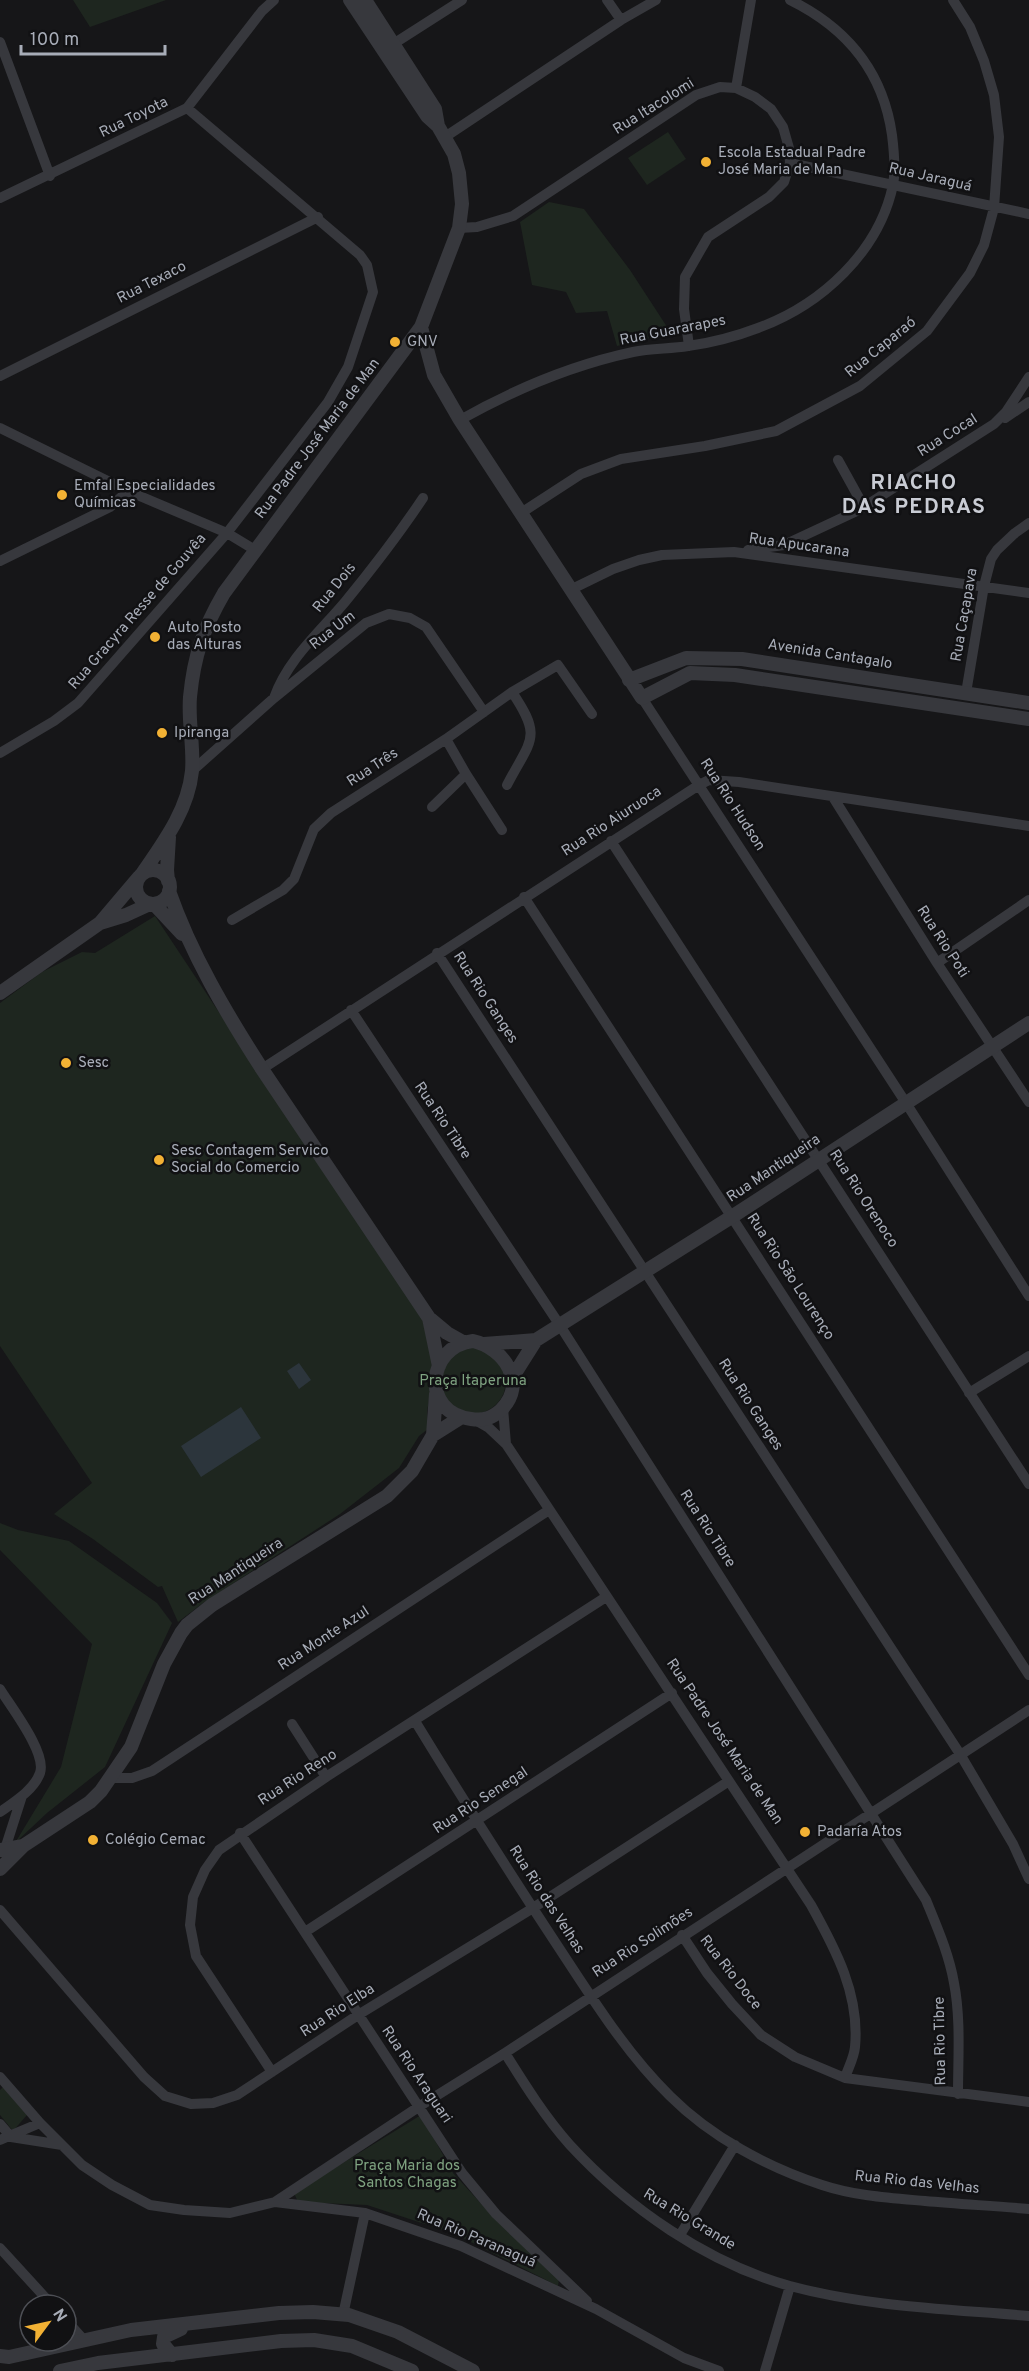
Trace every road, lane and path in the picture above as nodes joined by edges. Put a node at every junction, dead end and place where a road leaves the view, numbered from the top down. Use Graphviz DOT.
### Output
graph roads {
  1 [pos="274,0"];
  2 [pos="350,0"];
  3 [pos="364,0"];
  4 [pos="462,0"];
  5 [pos="607,0"];
  6 [pos="656,0"];
  7 [pos="751,0"];
  8 [pos="790,0"];
  9 [pos="953,0"];
  10 [pos="621,20"];
  11 [pos="0,42"];
  12 [pos="388,47"];
  13 [pos="736,88"];
  14 [pos="187,108"];
  15 [pos="441,131"];
  16 [pos="790,163"];
  17 [pos="50,176"];
  18 [pos="893,185"];
  19 [pos="0,198"];
  20 [pos="994,208"];
  21 [pos="1029,214"];
  22 [pos="318,217"];
  23 [pos="459,228"];
  24 [pos="421,327"];
  25 [pos="689,346"];
  26 [pos="0,376"];
  27 [pos="1029,377"];
  28 [pos="1029,402"];
  29 [pos="460,420"];
  30 [pos="994,424"];
  31 [pos="0,428"];
  32 [pos="838,460"];
  33 [pos="128,491"];
  34 [pos="423,498"];
  35 [pos="864,507"];
  36 [pos="521,513"];
  37 [pos="1029,523"];
  38 [pos="227,532"];
  39 [pos="255,550"];
  40 [pos="734,552"];
  41 [pos="0,561"];
  42 [pos="984,586"];
  43 [pos="570,590"];
  44 [pos="1029,593"];
  45 [pos="629,680"];
  46 [pos="512,692"];
  47 [pos="966,693"];
  48 [pos="274,698"];
  49 [pos="642,698"];
  50 [pos="1029,703"];
  51 [pos="484,712"];
  52 [pos="592,714"];
  53 [pos="1029,719"];
  54 [pos="446,739"];
  55 [pos="0,753"];
  56 [pos="192,771"];
  57 [pos="466,774"];
  58 [pos="699,785"];
  59 [pos="507,786"];
  60 [pos="833,796"];
  61 [pos="432,807"];
  62 [pos="1029,826"];
  63 [pos="502,830"];
  64 [pos="169,835"];
  65 [pos="611,841"];
  66 [pos="141,875"];
  67 [pos="169,886"];
  68 [pos="524,897"];
  69 [pos="1029,900"];
  70 [pos="152,904"];
  71 [pos="232,920"];
  72 [pos="100,923"];
  73 [pos="190,943"];
  74 [pos="437,953"];
  75 [pos="937,963"];
  76 [pos="0,993"];
  77 [pos="351,1010"];
  78 [pos="1029,1023"];
  79 [pos="993,1045"];
  80 [pos="262,1069"];
  81 [pos="1029,1102"];
  82 [pos="906,1103"];
  83 [pos="819,1158"];
  84 [pos="733,1216"];
  85 [pos="644,1270"];
  86 [pos="1029,1296"];
  87 [pos="429,1318"];
  88 [pos="559,1324"];
  89 [pos="536,1340"];
  90 [pos="463,1342"];
  91 [pos="484,1344"];
  92 [pos="1029,1356"];
  93 [pos="439,1366"];
  94 [pos="512,1378"];
  95 [pos="969,1393"];
  96 [pos="436,1394"];
  97 [pos="503,1408"];
  98 [pos="460,1418"];
  99 [pos="475,1420"];
  100 [pos="433,1435"];
  101 [pos="507,1444"];
  102 [pos="1029,1484"];
  103 [pos="549,1510"];
  104 [pos="606,1597"];
  105 [pos="1029,1675"];
  106 [pos="0,1689"];
  107 [pos="672,1693"];
  108 [pos="1029,1710"];
  109 [pos="414,1721"];
  110 [pos="292,1724"];
  111 [pos="960,1754"];
  112 [pos="326,1777"];
  113 [pos="111,1778"];
  114 [pos="729,1781"];
  115 [pos="22,1796"];
  116 [pos="0,1812"];
  117 [pos="872,1814"];
  118 [pos="477,1822"];
  119 [pos="240,1833"];
  120 [pos="23,1846"];
  121 [pos="2,1849"];
  122 [pos="2,1867"];
  123 [pos="788,1868"];
  124 [pos="1029,1879"];
  125 [pos="533,1908"];
  126 [pos="0,1910"];
  127 [pos="305,1932"];
  128 [pos="682,1935"];
  129 [pos="591,1995"];
  130 [pos="358,2015"];
  131 [pos="505,2053"];
  132 [pos="273,2072"];
  133 [pos="0,2078"];
  134 [pos="845,2078"];
  135 [pos="958,2094"];
  136 [pos="1029,2102"];
  137 [pos="420,2106"];
  138 [pos="40,2123"];
  139 [pos="0,2124"];
  140 [pos="5,2139"];
  141 [pos="62,2145"];
  142 [pos="735,2145"];
  143 [pos="275,2202"];
  144 [pos="1029,2209"];
  145 [pos="365,2213"];
  146 [pos="680,2235"];
  147 [pos="0,2248"];
  148 [pos="790,2286"];
  149 [pos="41,2293"];
  150 [pos="596,2309"];
  151 [pos="343,2315"];
  152 [pos="1029,2316"];
  153 [pos="203,2322"];
  154 [pos="78,2333"];
  155 [pos="84,2340"];
  156 [pos="172,2355"];
  157 [pos="0,2356"];
  158 [pos="60,2371"];
  159 [pos="412,2371"];
  160 [pos="473,2371"];
  161 [pos="719,2371"];
  162 [pos="765,2371"];
  1 -- 14 [label="street, Rua Toyota"];
  2 -- 12 [label="street, Rua Padre José Maria de Man"];
  3 -- 12 [label="street, Rua Padre José Maria de Man"];
  4 -- 12 [label="street"];
  5 -- 10 [label="street"];
  6 -- 10 [label="street"];
  7 -- 13 [label="street"];
  8 -- 18 [label="street, Rua Guararapes"];
  9 -- 20 [label="street, Rua Caparaó"];
  10 -- 15 [label="street"];
  11 -- 17 [label="street"];
  12 -- 15 [label="street, Rua Padre José Maria de Man"];
  13 -- 16 [label="street"];
  13 -- 23 [label="street, Rua Itacolomi"];
  14 -- 17 [label="street, Rua Toyota"];
  14 -- 22 [label="street, Rua Gracyra Resse de Gouvêa"];
  15 -- 23 [label="street, Rua Padre José Maria de Man"];
  16 -- 18 [label="street, Rua Jaraguá"];
  16 -- 25 [label="street"];
  17 -- 19 [label="street, Rua Toyota"];
  18 -- 20 [label="street, Rua Jaraguá"];
  18 -- 25 [label="street, Rua Guararapes"];
  20 -- 21 [label="street, Rua Jaraguá"];
  20 -- 36 [label="street, Rua Caparaó"];
  22 -- 26 [label="street, Rua Texaco"];
  22 -- 38 [label="street, Rua Gracyra Resse de Gouvêa"];
  23 -- 24 [label="street, Rua Padre José Maria de Man"];
  24 -- 29 [label="street, Rua Rio Hudson"];
  24 -- 39 [label="street, Rua Padre José Maria de Man"];
  25 -- 29 [label="street, Rua Guararapes"];
  27 -- 30 [label="street, Rua Cocal"];
  28 -- 30 [label="street"];
  29 -- 36 [label="street, Rua Rio Hudson"];
  30 -- 35 [label="street, Rua Cocal"];
  31 -- 33 [label="street"];
  32 -- 35 [label="street"];
  33 -- 38 [label="street"];
  33 -- 41 [label="street"];
  34 -- 48 [label="street, Rua Dois"];
  35 -- 40 [label="street, Rua Cocal"];
  36 -- 43 [label="street, Rua Rio Hudson"];
  37 -- 42 [label="street, Rua Caçapava"];
  38 -- 39 [label="street"];
  38 -- 55 [label="street, Rua Gracyra Resse de Gouvêa"];
  39 -- 56 [label="street, Rua Padre José Maria de Man"];
  40 -- 42 [label="street, Rua Apucarana"];
  40 -- 43 [label="street, Rua Apucarana"];
  42 -- 44 [label="street, Rua Apucarana"];
  42 -- 47 [label="street, Rua Caçapava"];
  43 -- 45 [label="street, Rua Rio Hudson"];
  45 -- 47 [label="street, Avenida Cantagalo"];
  45 -- 49 [label="street, Rua Rio Hudson"];
  46 -- 51 [label="street, Rua Três"];
  46 -- 52 [label="street, Rua Três"];
  46 -- 59 [label="street"];
  47 -- 50 [label="street, Avenida Cantagalo"];
  48 -- 51 [label="street, Rua Um"];
  48 -- 56 [label="street, Rua Um"];
  49 -- 53 [label="street"];
  49 -- 58 [label="street, Rua Rio Hudson"];
  51 -- 54 [label="street, Rua Três"];
  54 -- 57 [label="street"];
  54 -- 71 [label="street, Rua Três"];
  56 -- 64 [label="street, Rua Padre José Maria de Man"];
  57 -- 61 [label="street"];
  57 -- 63 [label="street"];
  58 -- 60 [label="street, Rua Rio Aiuruoca"];
  58 -- 65 [label="street, Rua Rio Aiuruoca"];
  58 -- 82 [label="street, Rua Rio Hudson"];
  60 -- 62 [label="street, Rua Rio Aiuruoca"];
  60 -- 75 [label="street, Rua Rio Poti"];
  64 -- 66 [label="street"];
  64 -- 67 [label="street"];
  65 -- 68 [label="street, Rua Rio Aiuruoca"];
  65 -- 83 [label="street, Rua Rio Orenoco"];
  66 -- 67 [label="street"];
  66 -- 70 [label="street"];
  66 -- 72 [label="street"];
  67 -- 70 [label="street"];
  67 -- 73 [label="street"];
  68 -- 74 [label="street, Rua Rio Aiuruoca"];
  68 -- 84 [label="street, Rua Rio São Lourenço"];
  69 -- 75 [label="street"];
  70 -- 72 [label="street"];
  70 -- 73 [label="street"];
  72 -- 76 [label="street"];
  73 -- 80 [label="street"];
  74 -- 77 [label="street, Rua Rio Aiuruoca"];
  74 -- 85 [label="street, Rua Rio Ganges"];
  75 -- 79 [label="street, Rua Rio Poti"];
  77 -- 80 [label="street, Rua Rio Aiuruoca"];
  77 -- 88 [label="street, Rua Rio Tibre"];
  78 -- 79 [label="street, Rua Mantiqueira"];
  79 -- 81 [label="street, Rua Rio Poti"];
  79 -- 82 [label="street, Rua Mantiqueira"];
  80 -- 87 [label="street"];
  82 -- 83 [label="street, Rua Mantiqueira"];
  82 -- 86 [label="street, Rua Rio Hudson"];
  83 -- 84 [label="street, Rua Mantiqueira"];
  83 -- 95 [label="street, Rua Rio Orenoco"];
  84 -- 85 [label="street, Rua Mantiqueira"];
  84 -- 105 [label="street, Rua Rio São Lourenço"];
  85 -- 88 [label="street, Rua Mantiqueira"];
  85 -- 111 [label="street, Rua Rio Ganges"];
  87 -- 90 [label="street"];
  87 -- 93 [label="street"];
  88 -- 89 [label="street, Rua Mantiqueira"];
  88 -- 117 [label="street, Rua Rio Tibre"];
  89 -- 91 [label="street"];
  89 -- 94 [label="street, Rua Mantiqueira"];
  90 -- 91 [label="street"];
  90 -- 93 [label="street"];
  91 -- 94 [label="street"];
  92 -- 95 [label="street"];
  93 -- 96 [label="street"];
  94 -- 97 [label="street"];
  95 -- 102 [label="street, Rua Rio Orenoco"];
  96 -- 98 [label="street"];
  96 -- 100 [label="street, Rua Mantiqueira"];
  97 -- 99 [label="street"];
  97 -- 101 [label="street, Rua Padre José Maria de Man"];
  98 -- 99 [label="street"];
  98 -- 100 [label="street, Rua Mantiqueira"];
  99 -- 101 [label="street, Rua Padre José Maria de Man"];
  100 -- 113 [label="street, Rua Mantiqueira"];
  101 -- 103 [label="street, Rua Padre José Maria de Man"];
  103 -- 104 [label="street, Rua Padre José Maria de Man"];
  103 -- 113 [label="street, Rua Monte Azul"];
  104 -- 107 [label="street, Rua Padre José Maria de Man"];
  104 -- 109 [label="street, Rua Rio Reno"];
  106 -- 115 [label="street"];
  107 -- 114 [label="street, Rua Padre José Maria de Man"];
  107 -- 118 [label="street, Rua Rio Senegal"];
  108 -- 111 [label="street, Rua Rio Solimões"];
  109 -- 112 [label="street, Rua Rio Reno"];
  109 -- 118 [label="street, Rua Rio das Velhas"];
  110 -- 112 [label="street"];
  111 -- 117 [label="street, Rua Rio Solimões"];
  111 -- 124 [label="street, Rua Rio Ganges"];
  112 -- 119 [label="street, Rua Rio Reno"];
  113 -- 120 [label="street, Rua Mantiqueira"];
  114 -- 123 [label="street, Rua Padre José Maria de Man"];
  114 -- 125 [label="street, Rua Rio Elba"];
  115 -- 116 [label="street"];
  115 -- 121 [label="street"];
  117 -- 123 [label="street, Rua Rio Solimões"];
  117 -- 135 [label="street, Rua Rio Tibre"];
  118 -- 125 [label="street, Rua Rio das Velhas"];
  118 -- 127 [label="street, Rua Rio Senegal"];
  119 -- 127 [label="street, Rua Rio Araguari"];
  119 -- 132 [label="street, Rua Rio Reno"];
  120 -- 121 [label="street, Rua Mantiqueira"];
  120 -- 122 [label="street, Rua Mantiqueira"];
  121 -- 122 [label="street"];
  123 -- 128 [label="street, Rua Rio Solimões"];
  123 -- 134 [label="street, Rua Padre José Maria de Man"];
  125 -- 129 [label="street, Rua Rio das Velhas"];
  125 -- 130 [label="street, Rua Rio Elba"];
  126 -- 132 [label="street, Rua Rio Elba"];
  127 -- 130 [label="street, Rua Rio Araguari"];
  128 -- 129 [label="street, Rua Rio Solimões"];
  128 -- 134 [label="street, Rua Rio Doce"];
  129 -- 131 [label="street, Rua Rio Solimões"];
  129 -- 142 [label="street, Rua Rio das Velhas"];
  130 -- 132 [label="street, Rua Rio Elba"];
  130 -- 137 [label="street, Rua Rio Araguari"];
  131 -- 137 [label="street, Rua Rio Solimões"];
  131 -- 146 [label="street, Rua Rio Grande"];
  133 -- 138 [label="street, Rua Rio Paranaguá"];
  134 -- 135 [label="street, Rua Rio Doce"];
  135 -- 136 [label="street, Rua Rio Doce"];
  137 -- 143 [label="street, Rua Rio Solimões"];
  137 -- 150 [label="street, Rua Rio Araguari"];
  138 -- 140 [label="street"];
  138 -- 141 [label="street, Rua Rio Paranaguá"];
  139 -- 140 [label="street"];
  140 -- 141 [label="street"];
  141 -- 143 [label="street, Rua Rio Paranaguá"];
  142 -- 144 [label="street, Rua Rio das Velhas"];
  142 -- 146 [label="street"];
  143 -- 145 [label="street, Rua Rio Paranaguá"];
  145 -- 150 [label="street, Rua Rio Paranaguá"];
  145 -- 151 [label="street"];
  146 -- 148 [label="street, Rua Rio Grande"];
  147 -- 149 [label="street"];
  148 -- 152 [label="street, Rua Rio Grande"];
  148 -- 162 [label="street"];
  150 -- 161 [label="street, Rua Rio Paranaguá"];
  151 -- 153 [label="street"];
  151 -- 160 [label="street"];
  153 -- 155 [label="street"];
  153 -- 156 [label="street"];
  154 -- 155 [label="street"];
  155 -- 157 [label="street"];
  156 -- 158 [label="street"];
  156 -- 159 [label="street"];
}
